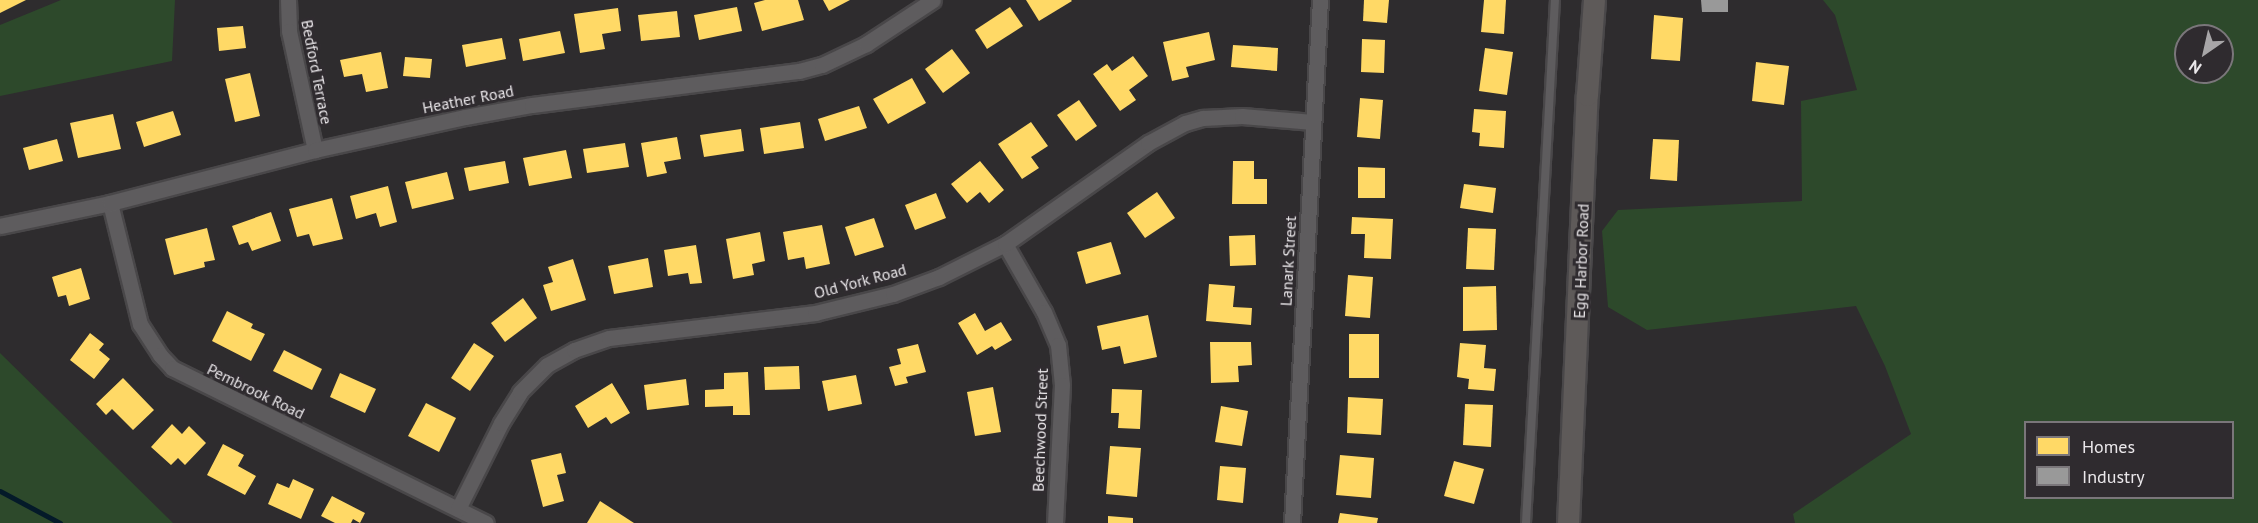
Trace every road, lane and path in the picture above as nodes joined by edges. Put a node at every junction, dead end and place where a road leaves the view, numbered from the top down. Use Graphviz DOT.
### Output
graph roads {
  1 [pos="288,0"];
  2 [pos="933,0"];
  3 [pos="1320,0"];
  4 [pos="1555,0"];
  5 [pos="1594,0"];
  6 [pos="1313,122"];
  7 [pos="315,150"];
  8 [pos="110,203"];
  9 [pos="0,226"];
  10 [pos="1005,244"];
  11 [pos="458,509"];
  12 [pos="486,523"];
  13 [pos="1055,523"];
  14 [pos="1292,523"];
  15 [pos="1526,523"];
  16 [pos="1568,523"];
  1 -- 7 [label="street, Bedford Terrace"];
  2 -- 7 [label="street, Heather Road"];
  3 -- 6 [label="street, Lanark Street"];
  4 -- 15 [label="lane"];
  5 -- 16 [label="main road, Egg Harbor Road"];
  6 -- 10 [label="street, Old York Road"];
  6 -- 14 [label="street, Lanark Street"];
  7 -- 8 [label="street, Heather Road"];
  8 -- 9 [label="street, Heather Road"];
  8 -- 11 [label="street, Pembrook Road"];
  10 -- 11 [label="street, Old York Road"];
  10 -- 13 [label="street, Beechwood Street"];
  11 -- 12 [label="street, Pembrook Road"];
}
